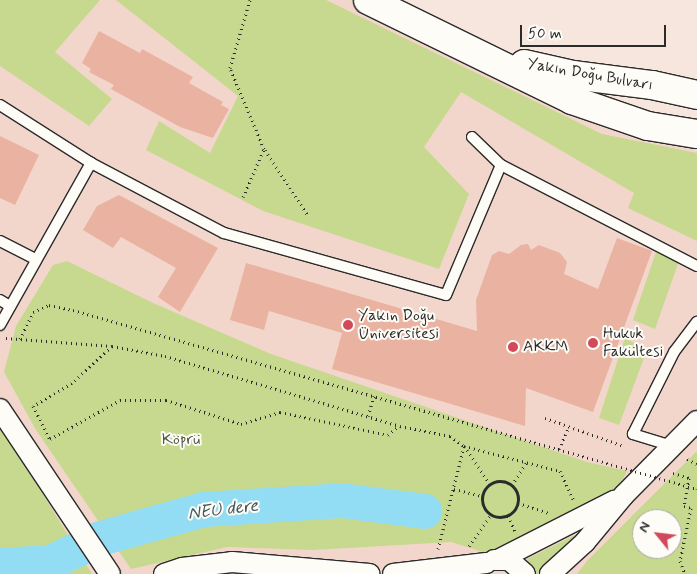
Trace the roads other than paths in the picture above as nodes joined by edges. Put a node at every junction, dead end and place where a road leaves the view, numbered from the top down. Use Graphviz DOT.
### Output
graph roads {
  1 [pos="368,0"];
  2 [pos="484,54"];
  3 [pos="697,95"];
  4 [pos="0,105"];
  5 [pos="697,134"];
  6 [pos="472,136"];
  7 [pos="91,163"];
  8 [pos="501,165"];
  9 [pos="0,241"];
  10 [pos="35,259"];
  11 [pos="697,266"];
  12 [pos="0,300"];
  13 [pos="10,306"];
  14 [pos="697,322"];
  15 [pos="0,325"];
  16 [pos="0,409"];
  17 [pos="697,421"];
  18 [pos="679,452"];
  19 [pos="624,496"];
  20 [pos="487,565"];
  21 [pos="110,574"];
  22 [pos="164,574"];
  23 [pos="369,574"];
  24 [pos="393,574"];
  25 [pos="525,574"];
  26 [pos="550,574"];
  1 -- 2 [label="main road"];
  2 -- 3 [label="main road, Yakın Doğu Bulvarı"];
  2 -- 5 [label="main road"];
  4 -- 7 [label="lane"];
  6 -- 8 [label="lane"];
  7 -- 8 [label="lane"];
  7 -- 10 [label="lane"];
  8 -- 11 [label="lane"];
  9 -- 10 [label="lane"];
  10 -- 13 [label="lane"];
  12 -- 13 [label="lane"];
  13 -- 15 [label="lane"];
  14 -- 18 [label="lane"];
  16 -- 21 [label="street"];
  17 -- 18 [label="street"];
  18 -- 19 [label="street"];
  19 -- 20 [label="street"];
  19 -- 26 [label="street"];
  20 -- 24 [label="street"];
  20 -- 25 [label="street"];
  22 -- 23 [label="street"];
}
